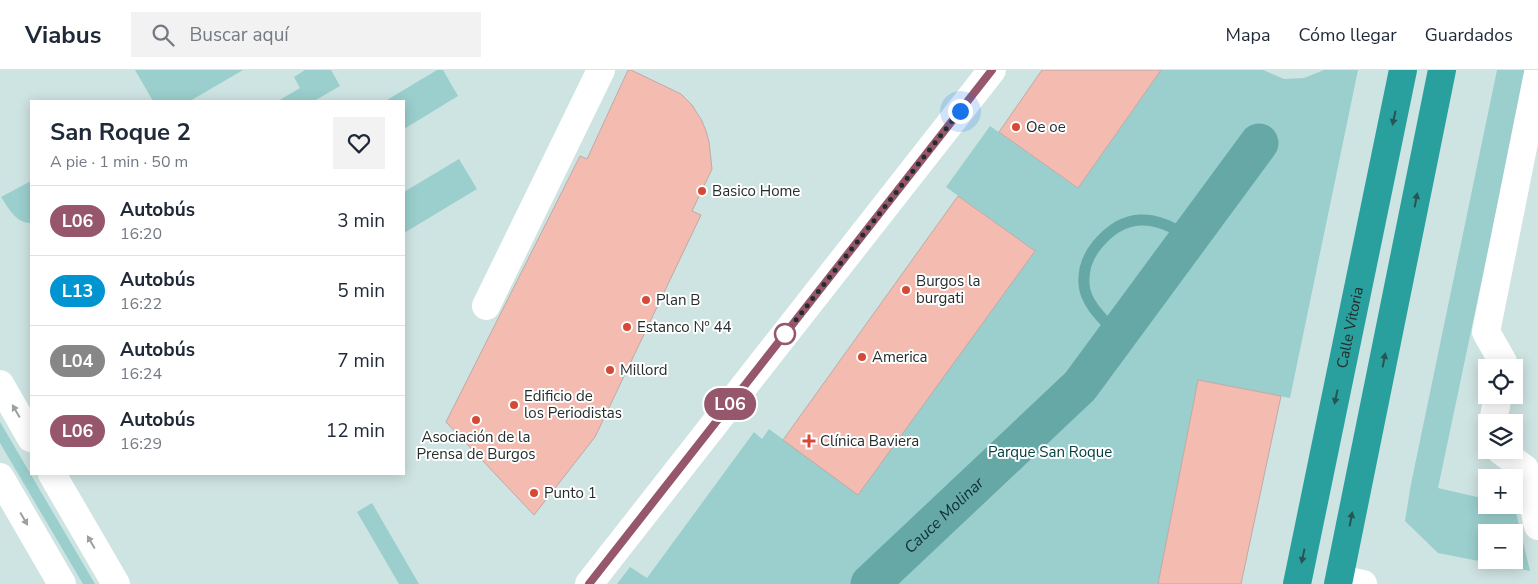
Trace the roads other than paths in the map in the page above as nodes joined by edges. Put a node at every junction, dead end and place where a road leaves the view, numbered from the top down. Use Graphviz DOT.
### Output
graph roads {
  1 [pos="601,70"];
  2 [pos="992,70"];
  3 [pos="1403,70"];
  4 [pos="1442,70"];
  5 [pos="1538,72"];
  6 [pos="486,306"];
  7 [pos="1501,359"];
  8 [pos="0,384"];
  9 [pos="30,436"];
  10 [pos="1512,459"];
  11 [pos="53,475"];
  12 [pos="0,477"];
  13 [pos="1538,526"];
  14 [pos="1347,582"];
  15 [pos="62,584"];
  16 [pos="116,584"];
  17 [pos="589,584"];
  18 [pos="1297,584"];
  1 -- 6 [label="street"];
  2 -- 17 [label="street"];
  3 -- 18 [label="highway, Calle Vitoria, one-way"];
  14 -- 4 [label="highway, one-way"];
  5 -- 7 [label="street"];
  9 -- 8 [label="street, one-way"];
  10 -- 13 [label="street"];
  16 -- 11 [label="street, one-way"];
  12 -- 15 [label="street, one-way"];
}
